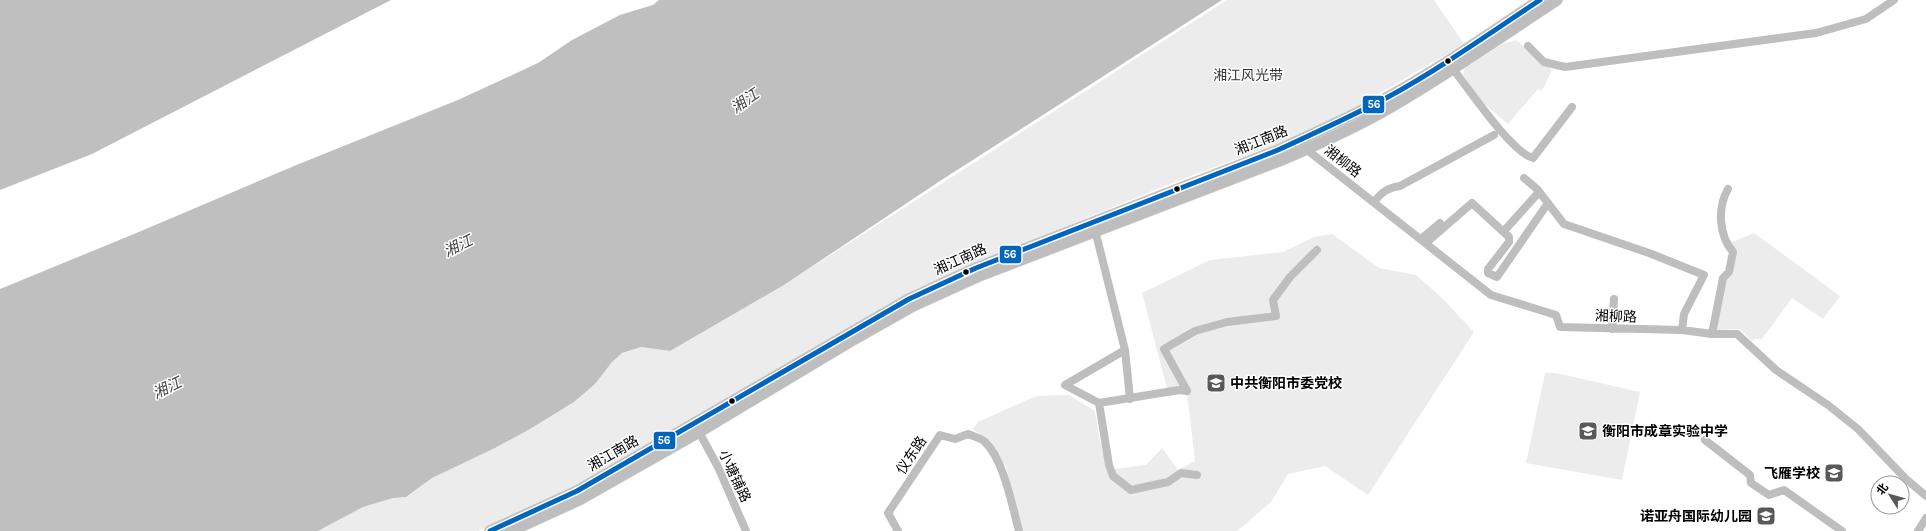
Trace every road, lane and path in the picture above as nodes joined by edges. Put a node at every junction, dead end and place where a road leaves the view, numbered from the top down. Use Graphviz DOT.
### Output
graph roads {
  1 [pos="1540,0"];
  2 [pos="1557,0"];
  3 [pos="1894,0"];
  4 [pos="1528,46"];
  5 [pos="1453,69"];
  6 [pos="1572,107"];
  7 [pos="1494,135"];
  8 [pos="1306,149"];
  9 [pos="1524,178"];
  10 [pos="1728,189"];
  11 [pos="1539,192"];
  12 [pos="1374,202"];
  13 [pos="1548,203"];
  14 [pos="1096,230"];
  15 [pos="1504,232"];
  16 [pos="1424,241"];
  17 [pos="1316,250"];
  18 [pos="1614,300"];
  19 [pos="1612,329"];
  20 [pos="1682,330"];
  21 [pos="1712,334"];
  22 [pos="1125,350"];
  23 [pos="1130,399"];
  24 [pos="1099,403"];
  25 [pos="699,432"];
  26 [pos="1705,440"];
  27 [pos="1197,475"];
  28 [pos="1926,496"];
  29 [pos="1926,518"];
  30 [pos="490,531"];
  31 [pos="511,531"];
  32 [pos="746,531"];
  33 [pos="898,531"];
  34 [pos="1019,531"];
  35 [pos="1842,531"];
  36 [pos="1918,531"];
  1 -- 30 [label="main road, 湘江南路"];
  2 -- 5 [label="main road, 湘江南路"];
  3 -- 4 [label="street"];
  5 -- 6 [label="street"];
  5 -- 8 [label="main road, 湘江南路"];
  7 -- 12 [label="street"];
  8 -- 12 [label="street, 湘柳路"];
  8 -- 14 [label="main road, 湘江南路"];
  9 -- 11 [label="street"];
  10 -- 21 [label="street"];
  11 -- 13 [label="street"];
  11 -- 15 [label="street"];
  12 -- 16 [label="street, 湘柳路"];
  13 -- 15 [label="street"];
  13 -- 20 [label="street"];
  14 -- 22 [label="street"];
  14 -- 25 [label="main road, 湘江南路"];
  15 -- 16 [label="street"];
  16 -- 19 [label="street, 湘柳路"];
  17 -- 23 [label="street"];
  18 -- 19 [label="street"];
  19 -- 20 [label="street, 湘柳路"];
  20 -- 21 [label="street, 湘柳路"];
  21 -- 28 [label="street, 湘柳路"];
  22 -- 23 [label="street"];
  22 -- 24 [label="street"];
  23 -- 24 [label="street"];
  24 -- 27 [label="street"];
  25 -- 31 [label="main road, 湘江南路"];
  25 -- 32 [label="street, 小塘铺路"];
  26 -- 35 [label="street"];
  29 -- 36 [label="street"];
  33 -- 34 [label="street, 仪东路"];
}
